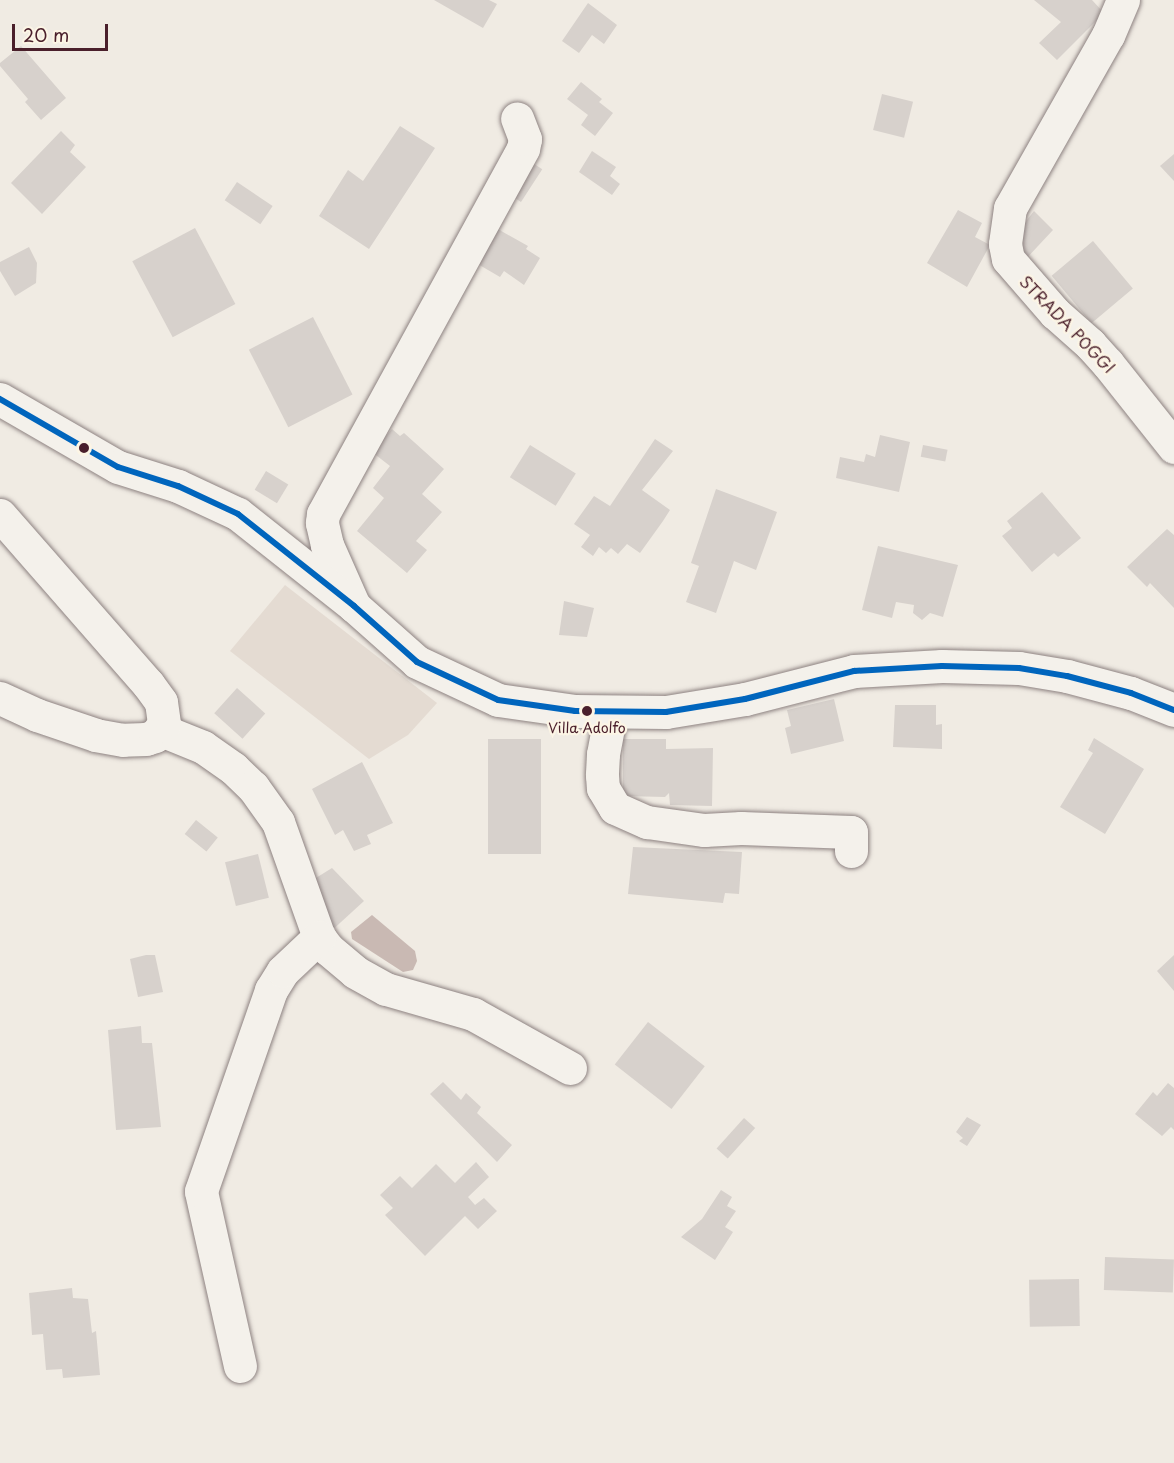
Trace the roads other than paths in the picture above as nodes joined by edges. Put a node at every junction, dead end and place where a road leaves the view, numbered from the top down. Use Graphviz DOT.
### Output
graph roads {
  1 [pos="1123,0"];
  2 [pos="517,118"];
  3 [pos="0,399"];
  4 [pos="1174,447"];
  5 [pos="0,515"];
  6 [pos="354,606"];
  7 [pos="0,698"];
  8 [pos="1174,710"];
  9 [pos="611,712"];
  10 [pos="161,730"];
  11 [pos="851,851"];
  12 [pos="319,937"];
  13 [pos="570,1068"];
  14 [pos="240,1366"];
  1 -- 4 [label="main road, STRADA POGGI"];
  2 -- 6 [label="main road"];
  3 -- 6 [label="main road"];
  5 -- 10 [label="main road"];
  6 -- 9 [label="main road"];
  7 -- 10 [label="main road"];
  8 -- 9 [label="main road"];
  9 -- 11 [label="main road"];
  10 -- 12 [label="main road"];
  12 -- 13 [label="main road"];
  12 -- 14 [label="main road"];
}
